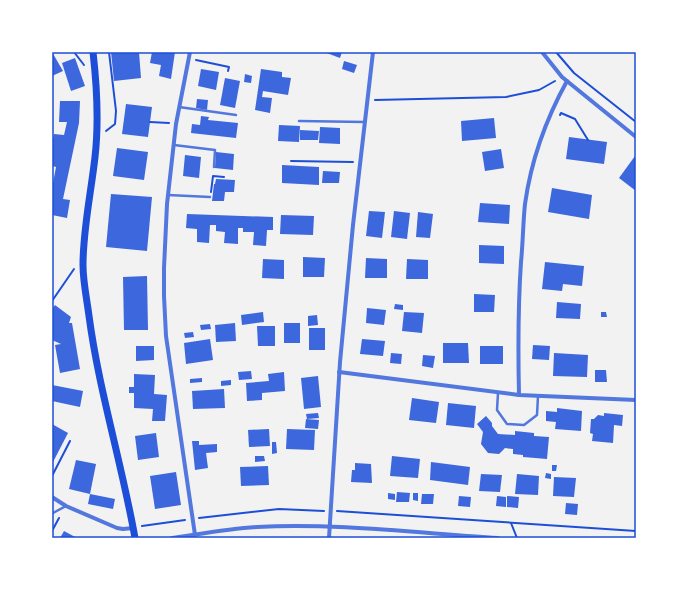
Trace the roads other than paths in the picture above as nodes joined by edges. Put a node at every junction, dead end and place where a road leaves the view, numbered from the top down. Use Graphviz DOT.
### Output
graph roads {
  1 [pos="93,52"];
  2 [pos="190,52"];
  3 [pos="373,52"];
  4 [pos="542,52"];
  5 [pos="567,81"];
  6 [pos="179,107"];
  7 [pos="236,115"];
  8 [pos="299,121"];
  9 [pos="365,122"];
  10 [pos="636,137"];
  11 [pos="174,145"];
  12 [pos="214,167"];
  13 [pos="168,195"];
  14 [pos="210,197"];
  15 [pos="339,372"];
  16 [pos="498,392"];
  17 [pos="519,395"];
  18 [pos="538,396"];
  19 [pos="636,400"];
  20 [pos="52,497"];
  21 [pos="66,506"];
  22 [pos="53,513"];
  23 [pos="328,526"];
  24 [pos="133,528"];
  25 [pos="195,535"];
  26 [pos="135,538"];
  27 [pos="172,538"];
  28 [pos="328,538"];
  29 [pos="498,538"];
  1 -- 24 [label="main road"];
  2 -- 6 [label="street"];
  3 -- 9 [label="street"];
  4 -- 5 [label="street"];
  5 -- 10 [label="street"];
  5 -- 17 [label="street"];
  6 -- 7 [label="lane"];
  6 -- 11 [label="street"];
  8 -- 9 [label="lane"];
  9 -- 15 [label="street"];
  11 -- 12 [label="lane"];
  11 -- 13 [label="street"];
  13 -- 14 [label="lane"];
  13 -- 25 [label="street"];
  15 -- 16 [label="street"];
  15 -- 23 [label="street"];
  16 -- 17 [label="street"];
  16 -- 18 [label="lane"];
  17 -- 18 [label="street"];
  18 -- 19 [label="street"];
  20 -- 21 [label="street"];
  21 -- 22 [label="lane"];
  21 -- 24 [label="street"];
  23 -- 25 [label="street"];
  23 -- 28 [label="street"];
  23 -- 29 [label="street"];
  24 -- 26 [label="main road"];
  25 -- 27 [label="street"];
}
